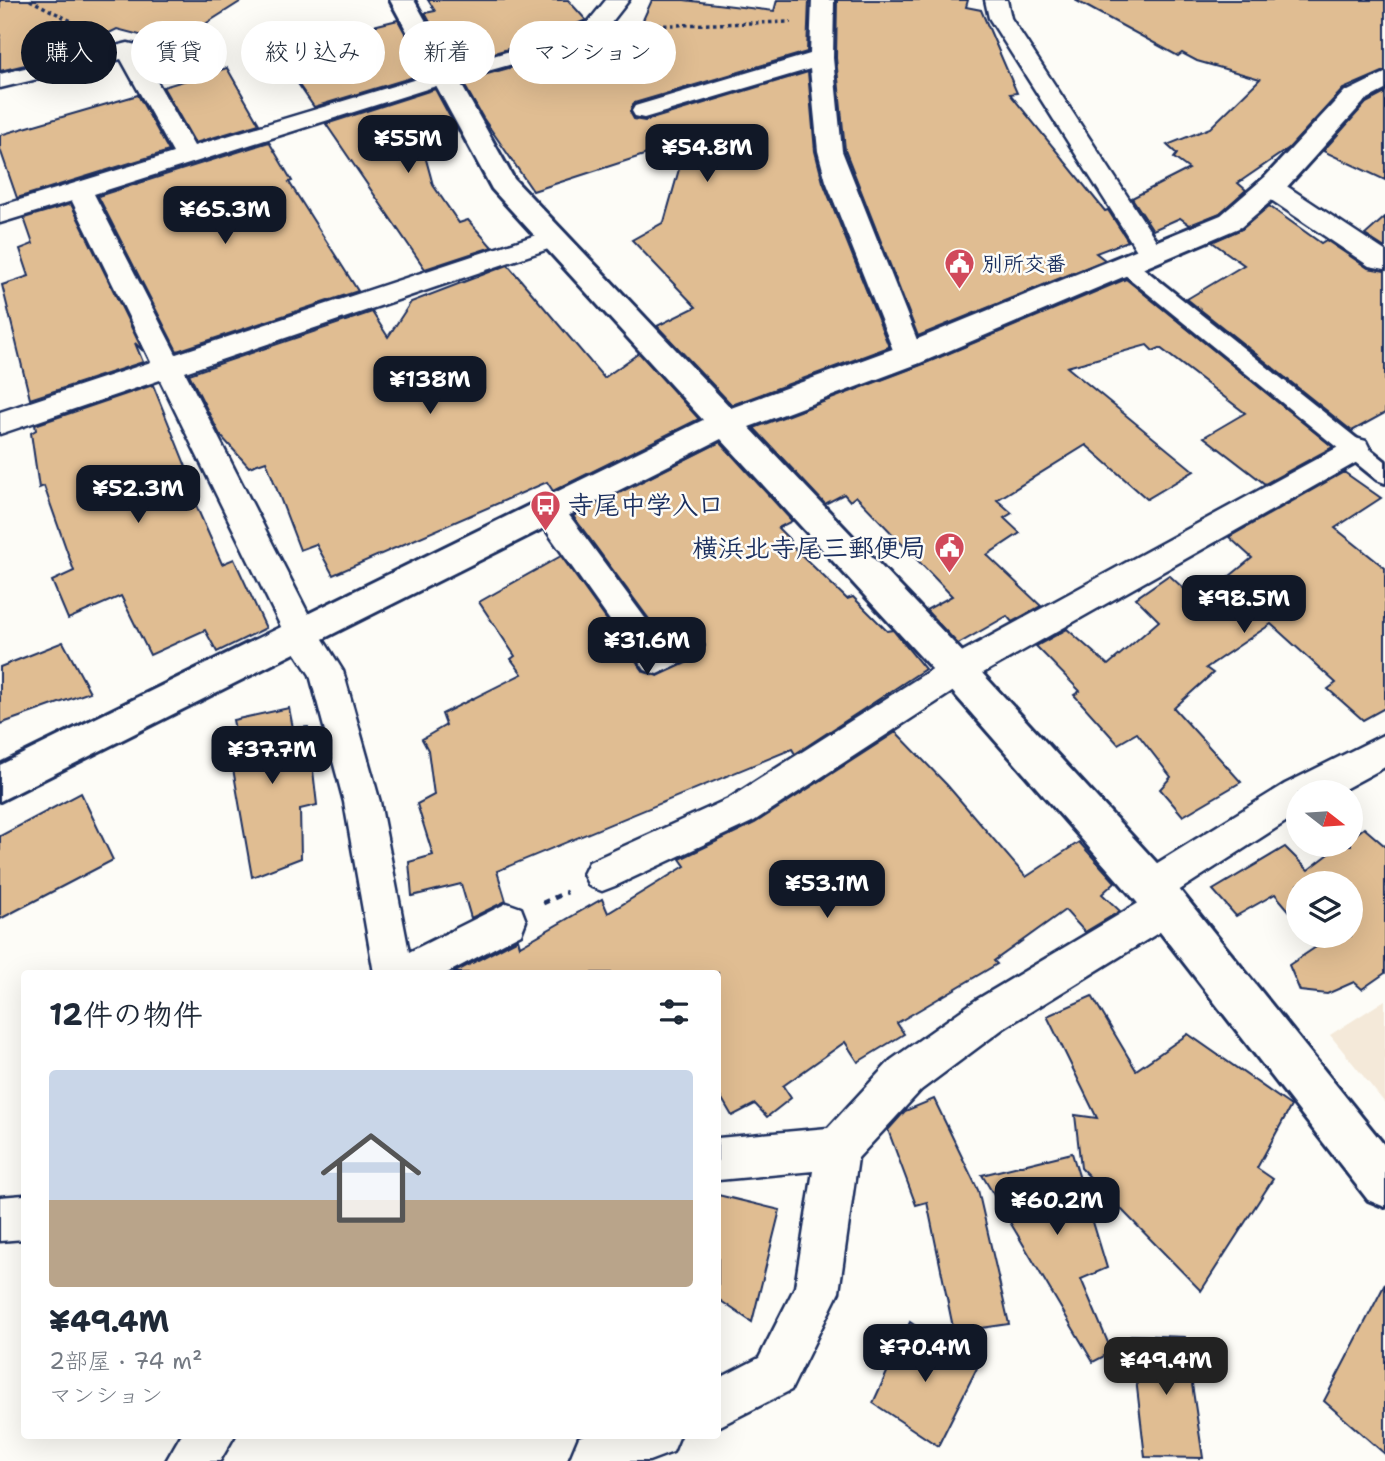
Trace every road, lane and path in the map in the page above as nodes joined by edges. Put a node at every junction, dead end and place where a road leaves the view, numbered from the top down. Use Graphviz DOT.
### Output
graph roads {
  1 [pos="30,0"];
  2 [pos="402,0"];
  3 [pos="618,0"];
  4 [pos="996,0"];
  5 [pos="822,10"];
  6 [pos="414,21"];
  7 [pos="601,21"];
  8 [pos="676,21"];
  9 [pos="128,50"];
  10 [pos="821,58"];
  11 [pos="1385,80"];
  12 [pos="0,81"];
  13 [pos="419,84"];
  14 [pos="448,84"];
  15 [pos="1354,97"];
  16 [pos="644,111"];
  17 [pos="188,158"];
  18 [pos="1270,187"];
  19 [pos="80,191"];
  20 [pos="0,215"];
  21 [pos="554,238"];
  22 [pos="1139,260"];
  23 [pos="1385,260"];
  24 [pos="909,355"];
  25 [pos="166,366"];
  26 [pos="727,422"];
  27 [pos="0,423"];
  28 [pos="1355,449"];
  29 [pos="1385,474"];
  30 [pos="549,511"];
  31 [pos="301,633"];
  32 [pos="686,645"];
  33 [pos="957,671"];
  34 [pos="1385,749"];
  35 [pos="1327,780"];
  36 [pos="0,784"];
  37 [pos="1286,805"];
  38 [pos="602,874"];
  39 [pos="1158,897"];
  40 [pos="507,921"];
  41 [pos="393,970"];
  42 [pos="414,970"];
  43 [pos="838,1148"];
  44 [pos="721,1159"];
  45 [pos="1385,1183"];
  46 [pos="21,1217"];
  47 [pos="0,1219"];
  48 [pos="721,1402"];
  49 [pos="208,1439"];
  50 [pos="643,1439"];
  51 [pos="190,1461"];
  52 [pos="593,1461"];
  1 -- 9 [label="path"];
  2 -- 6 [label="street"];
  3 -- 7 [label="street"];
  4 -- 22 [label="street"];
  5 -- 8 [label="path"];
  5 -- 10 [label="street"];
  9 -- 12 [label="street"];
  9 -- 17 [label="street"];
  10 -- 16 [label="street"];
  10 -- 24 [label="street"];
  11 -- 15 [label="street"];
  13 -- 17 [label="street"];
  14 -- 21 [label="street"];
  15 -- 18 [label="street"];
  17 -- 19 [label="street"];
  18 -- 22 [label="street"];
  18 -- 23 [label="street"];
  19 -- 20 [label="street"];
  19 -- 25 [label="street"];
  21 -- 25 [label="street"];
  21 -- 26 [label="street"];
  22 -- 24 [label="street"];
  22 -- 28 [label="street"];
  24 -- 26 [label="street"];
  25 -- 27 [label="street"];
  25 -- 31 [label="street"];
  26 -- 30 [label="street"];
  26 -- 33 [label="street"];
  28 -- 29 [label="street"];
  28 -- 33 [label="street"];
  30 -- 31 [label="street"];
  30 -- 32 [label="street"];
  31 -- 36 [label="street"];
  31 -- 41 [label="street"];
  33 -- 38 [label="street"];
  33 -- 39 [label="street"];
  34 -- 35 [label="street"];
  37 -- 39 [label="street"];
  38 -- 40 [label="path"];
  39 -- 43 [label="street"];
  39 -- 45 [label="street"];
  40 -- 42 [label="street"];
  43 -- 44 [label="street"];
  43 -- 48 [label="street"];
  46 -- 47 [label="street"];
  49 -- 51 [label="street"];
  50 -- 52 [label="street"];
}
